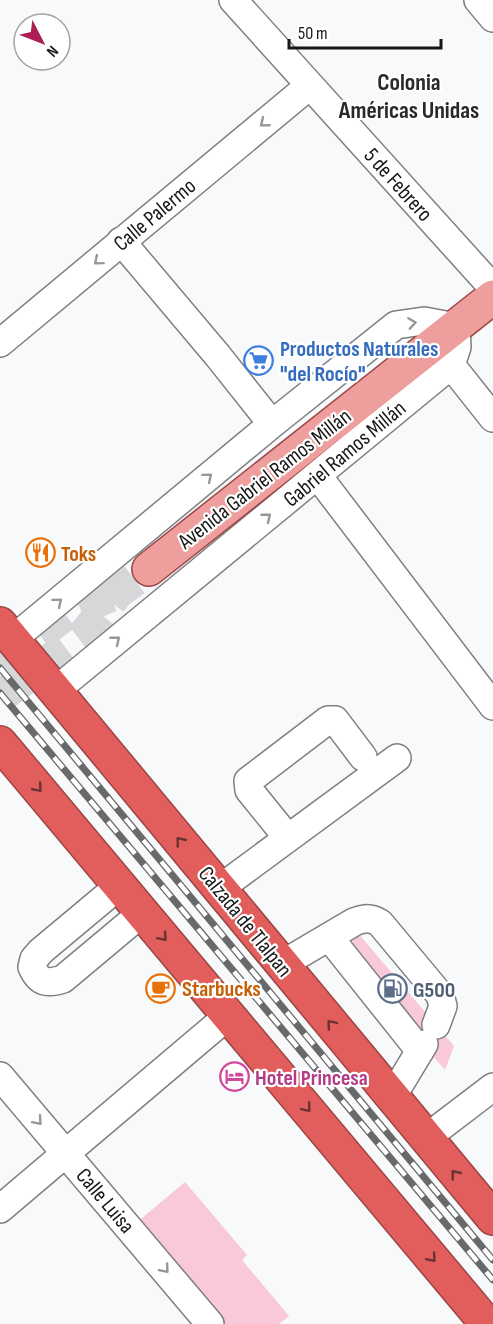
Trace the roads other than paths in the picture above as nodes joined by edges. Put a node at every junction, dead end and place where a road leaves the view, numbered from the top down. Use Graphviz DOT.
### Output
graph roads {
  1 [pos="233,0"];
  2 [pos="478,0"];
  3 [pos="493,18"];
  4 [pos="309,86"];
  5 [pos="121,241"];
  6 [pos="493,288"];
  7 [pos="493,297"];
  8 [pos="456,327"];
  9 [pos="0,343"];
  10 [pos="451,365"];
  11 [pos="493,418"];
  12 [pos="272,424"];
  13 [pos="318,476"];
  14 [pos="148,569"];
  15 [pos="7,632"];
  16 [pos="55,690"];
  17 [pos="493,706"];
  18 [pos="0,743"];
  19 [pos="363,757"];
  20 [pos="397,758"];
  21 [pos="287,837"];
  22 [pos="120,885"];
  23 [pos="219,888"];
  24 [pos="143,912"];
  25 [pos="328,937"];
  26 [pos="281,964"];
  27 [pos="229,1015"];
  28 [pos="427,1040"];
  29 [pos="0,1076"];
  30 [pos="493,1087"];
  31 [pos="392,1097"];
  32 [pos="426,1138"];
  33 [pos="66,1153"];
  34 [pos="0,1209"];
  35 [pos="493,1218"];
  36 [pos="210,1324"];
  37 [pos="487,1324"];
  1 -- 4 [label="street, 5 de Febrero"];
  2 -- 3 [label="street"];
  4 -- 5 [label="street, Calle Palermo, one-way"];
  4 -- 6 [label="street, 5 de Febrero"];
  5 -- 9 [label="street, Calle Palermo, one-way"];
  5 -- 12 [label="street"];
  7 -- 8 [label="main road, Avenida Gabriel Ramos Millán"];
  8 -- 10 [label="street"];
  12 -- 8 [label="street, one-way"];
  8 -- 14 [label="main road, Avenida Gabriel Ramos Millán"];
  10 -- 11 [label="street"];
  10 -- 13 [label="street, Gabriel Ramos Millán"];
  15 -- 12 [label="street, one-way"];
  16 -- 13 [label="street, Gabriel Ramos Millán, one-way"];
  13 -- 17 [label="street"];
  15 -- 16 [label="highway, Calzada de Tlalpan"];
  23 -- 16 [label="highway, Calzada de Tlalpan, one-way"];
  18 -- 22 [label="highway, one-way"];
  19 -- 21 [label="street"];
  20 -- 21 [label="street"];
  21 -- 23 [label="street"];
  22 -- 24 [label="highway"];
  22 -- 24 [label="street"];
  23 -- 26 [label="highway, Calzada de Tlalpan"];
  24 -- 27 [label="highway, one-way"];
  25 -- 26 [label="street"];
  25 -- 28 [label="street"];
  25 -- 28 [label="street"];
  31 -- 26 [label="highway, Calzada de Tlalpan, one-way"];
  27 -- 33 [label="street"];
  27 -- 37 [label="highway, one-way"];
  28 -- 31 [label="street"];
  29 -- 33 [label="street, Calle Luisa, one-way"];
  30 -- 32 [label="street"];
  31 -- 32 [label="highway, Calzada de Tlalpan"];
  35 -- 32 [label="highway, Calzada de Tlalpan, one-way"];
  33 -- 34 [label="street"];
  33 -- 36 [label="street, Calle Luisa, one-way"];
}
